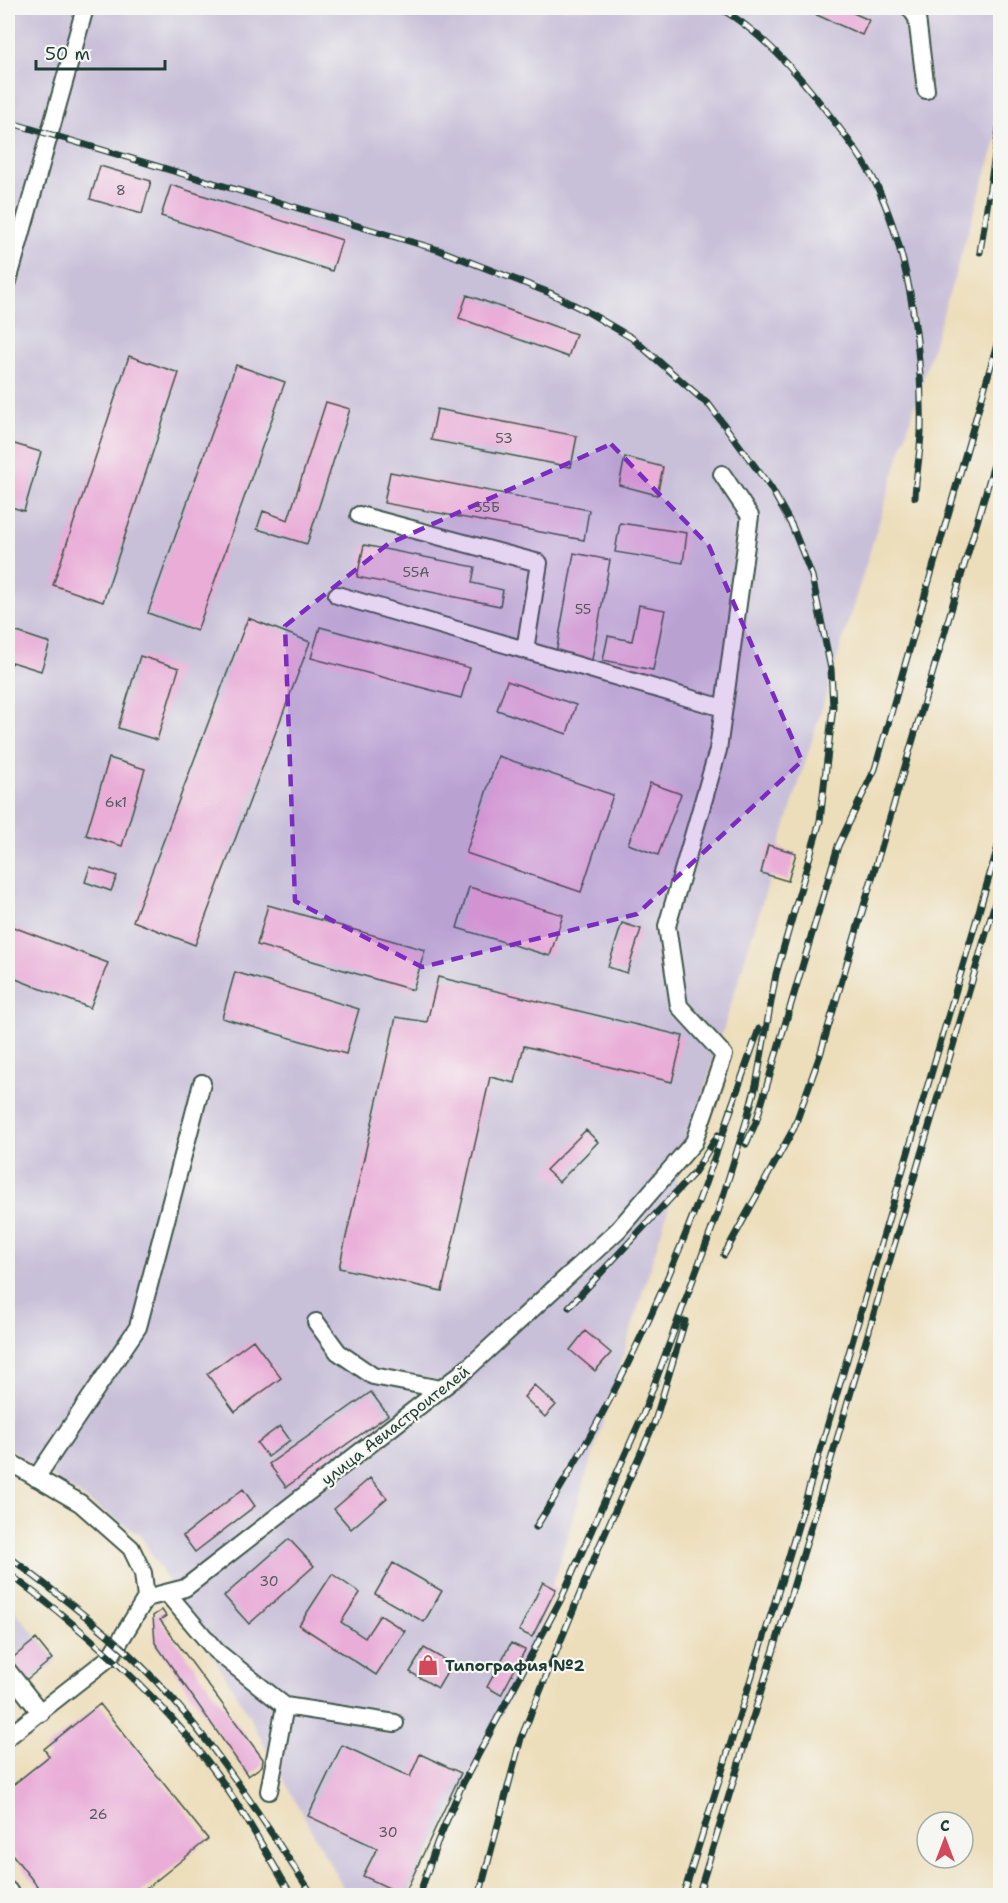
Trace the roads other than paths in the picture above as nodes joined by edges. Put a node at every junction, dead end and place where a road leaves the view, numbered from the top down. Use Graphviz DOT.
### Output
graph roads {
  1 [pos="85,8"];
  2 [pos="910,8"];
  3 [pos="926,90"];
  4 [pos="8,281"];
  5 [pos="722,474"];
  6 [pos="359,515"];
  7 [pos="337,595"];
  8 [pos="525,650"];
  9 [pos="723,708"];
  10 [pos="202,1083"];
  11 [pos="316,1322"];
  12 [pos="441,1389"];
  13 [pos="8,1461"];
  14 [pos="36,1478"];
  15 [pos="167,1593"];
  16 [pos="146,1598"];
  17 [pos="8,1671"];
  18 [pos="285,1706"];
  19 [pos="40,1713"];
  20 [pos="395,1723"];
  21 [pos="8,1737"];
  22 [pos="268,1791"];
  23 [pos="8,1890"];
  24 [pos="12,1896"];
  1 -- 4 [label="street"];
  2 -- 3 [label="street"];
  5 -- 9 [label="street"];
  6 -- 8 [label="street"];
  7 -- 8 [label="street"];
  8 -- 9 [label="street"];
  9 -- 12 [label="street, улица Авиастроителей"];
  10 -- 14 [label="street"];
  11 -- 12 [label="street"];
  12 -- 15 [label="street, улица Авиастроителей"];
  13 -- 14 [label="street"];
  14 -- 16 [label="street"];
  15 -- 16 [label="street, улица Авиастроителей"];
  15 -- 18 [label="street"];
  16 -- 19 [label="street"];
  17 -- 19 [label="street"];
  18 -- 20 [label="street"];
  18 -- 22 [label="street"];
  19 -- 21 [label="street"];
  23 -- 24 [label="street"];
}
